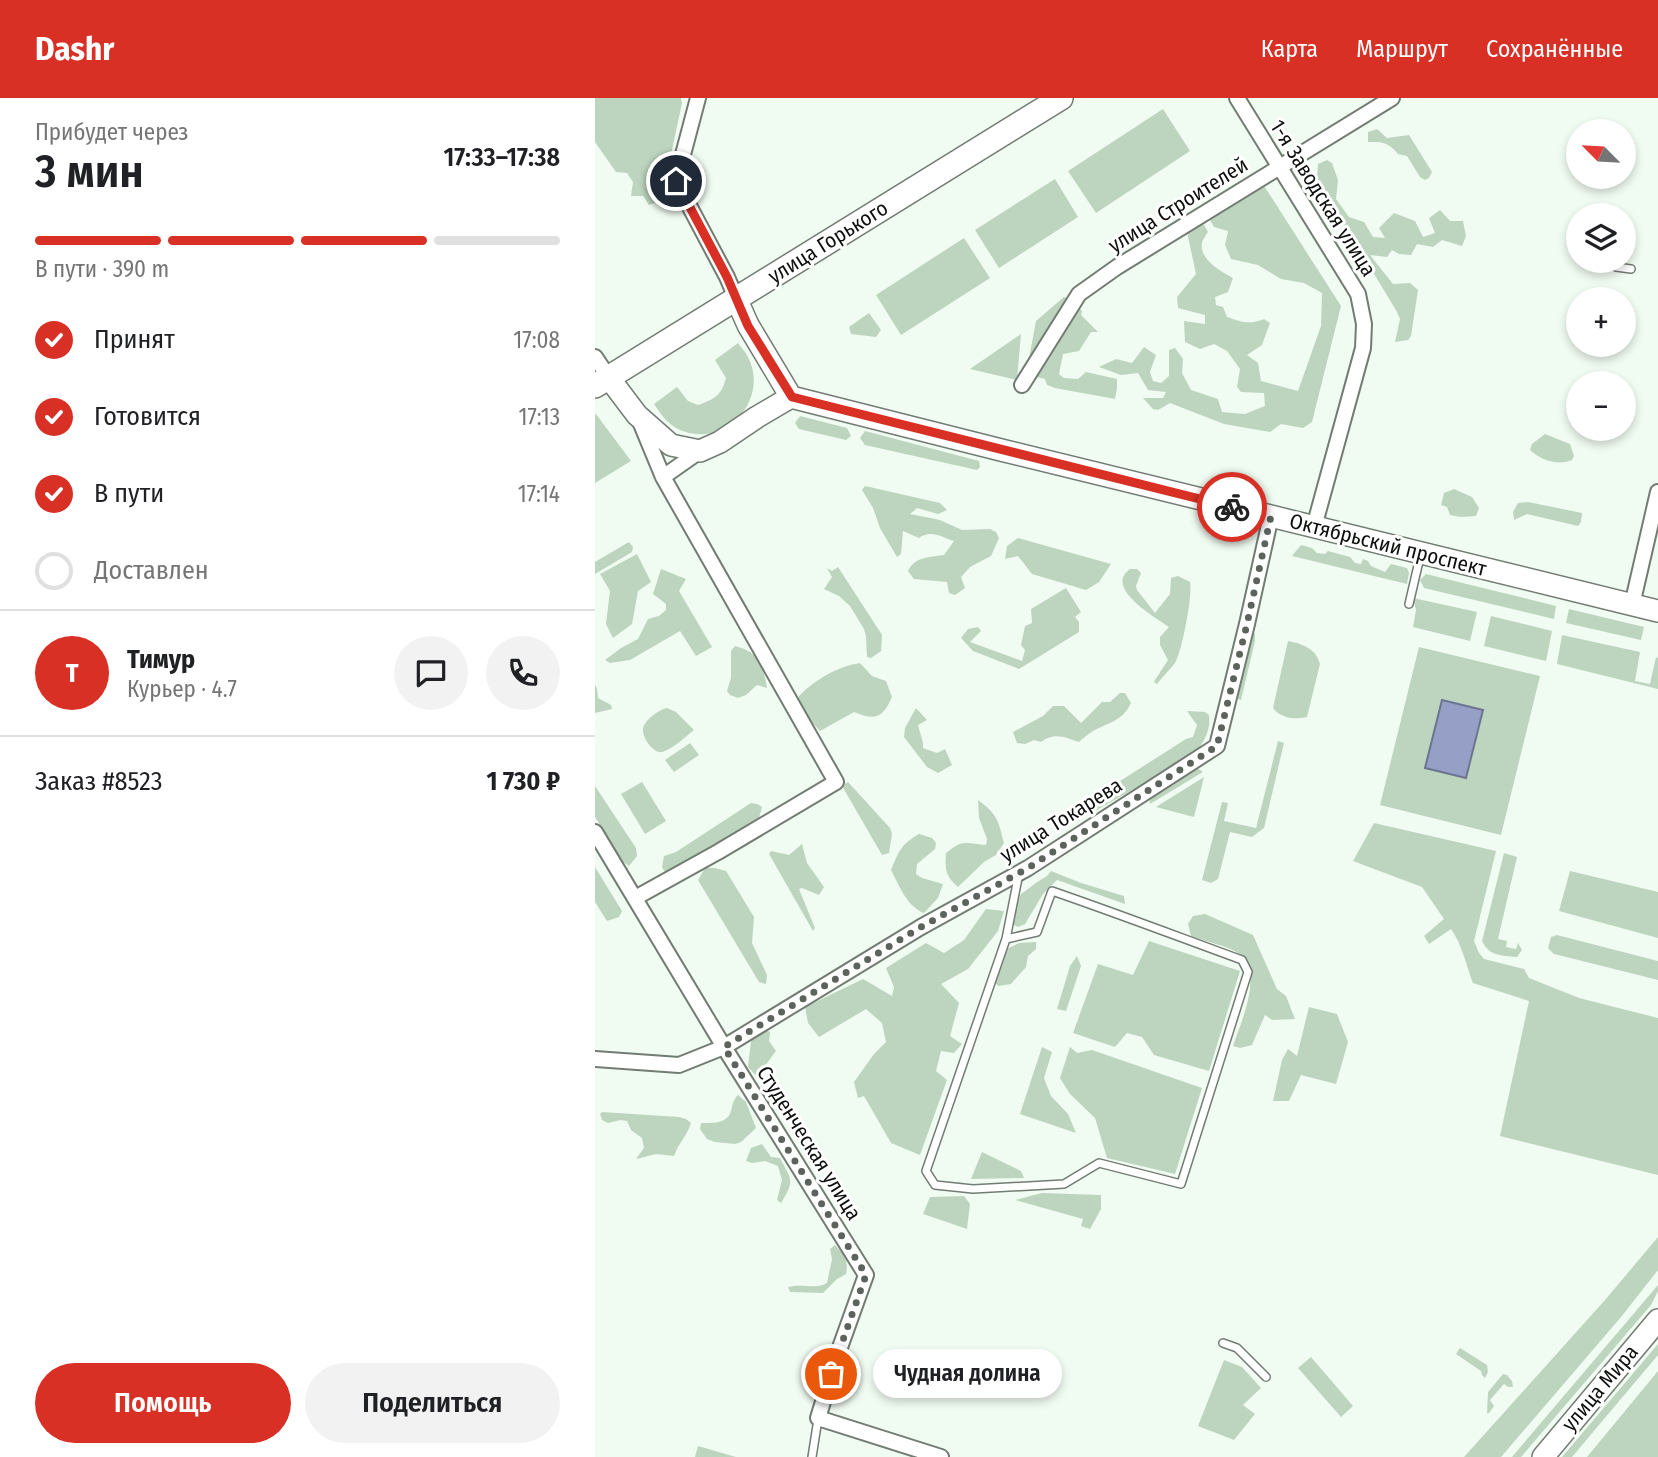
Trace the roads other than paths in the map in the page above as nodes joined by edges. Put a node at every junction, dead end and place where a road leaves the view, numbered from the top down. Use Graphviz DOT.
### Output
graph roads {
  1 [pos="698,98"];
  2 [pos="1061,98"];
  3 [pos="1237,98"];
  4 [pos="1392,98"];
  5 [pos="1279,167"];
  6 [pos="736,298"];
  7 [pos="595,357"];
  8 [pos="776,372"];
  9 [pos="602,382"];
  10 [pos="1022,385"];
  11 [pos="792,397"];
  12 [pos="637,415"];
  13 [pos="757,417"];
  14 [pos="700,451"];
  15 [pos="663,477"];
  16 [pos="1658,492"];
  17 [pos="1271,516"];
  18 [pos="1314,527"];
  19 [pos="1421,553"];
  20 [pos="1409,604"];
  21 [pos="1632,604"];
  22 [pos="1658,611"];
  23 [pos="595,832"];
  24 [pos="1019,873"];
  25 [pos="635,898"];
  26 [pos="1006,939"];
  27 [pos="724,1047"];
  28 [pos="595,1059"];
  29 [pos="1658,1320"];
  30 [pos="1223,1343"];
  31 [pos="1266,1377"];
  32 [pos="818,1418"];
  33 [pos="812,1457"];
  34 [pos="941,1457"];
  35 [pos="1543,1457"];
  1 -- 6 [label="street"];
  2 -- 6 [label="main road, улица Горького"];
  3 -- 5 [label="street, 1-я Заводская улица"];
  4 -- 5 [label="street, улица Строителей"];
  5 -- 10 [label="street, улица Строителей"];
  5 -- 18 [label="street, 1-я Заводская улица"];
  6 -- 8 [label="main road"];
  6 -- 9 [label="main road, улица Горького"];
  7 -- 9 [label="street"];
  8 -- 11 [label="main road"];
  8 -- 13 [label="main road"];
  9 -- 12 [label="main road"];
  11 -- 13 [label="main road"];
  11 -- 17 [label="main road, Октябрьский проспект"];
  12 -- 14 [label="main road"];
  12 -- 15 [label="street"];
  13 -- 14 [label="main road"];
  14 -- 15 [label="street"];
  15 -- 25 [label="street"];
  16 -- 21 [label="street"];
  17 -- 18 [label="main road, Октябрьский проспект"];
  17 -- 24 [label="street, улица Токарева"];
  18 -- 19 [label="main road, Октябрьский проспект"];
  19 -- 20 [label="lane"];
  19 -- 21 [label="main road, Октябрьский проспект"];
  21 -- 22 [label="main road, Октябрьский проспект"];
  23 -- 25 [label="street, Студенческая улица"];
  24 -- 26 [label="lane"];
  24 -- 27 [label="street, улица Токарева"];
  25 -- 27 [label="street, Студенческая улица"];
  26 -- 26 [label="lane"];
  27 -- 28 [label="street, улица Токарева"];
  27 -- 32 [label="street, Студенческая улица"];
  29 -- 35 [label="main road, улица Мира"];
  30 -- 31 [label="lane"];
  32 -- 33 [label="lane"];
  32 -- 34 [label="street"];
}
